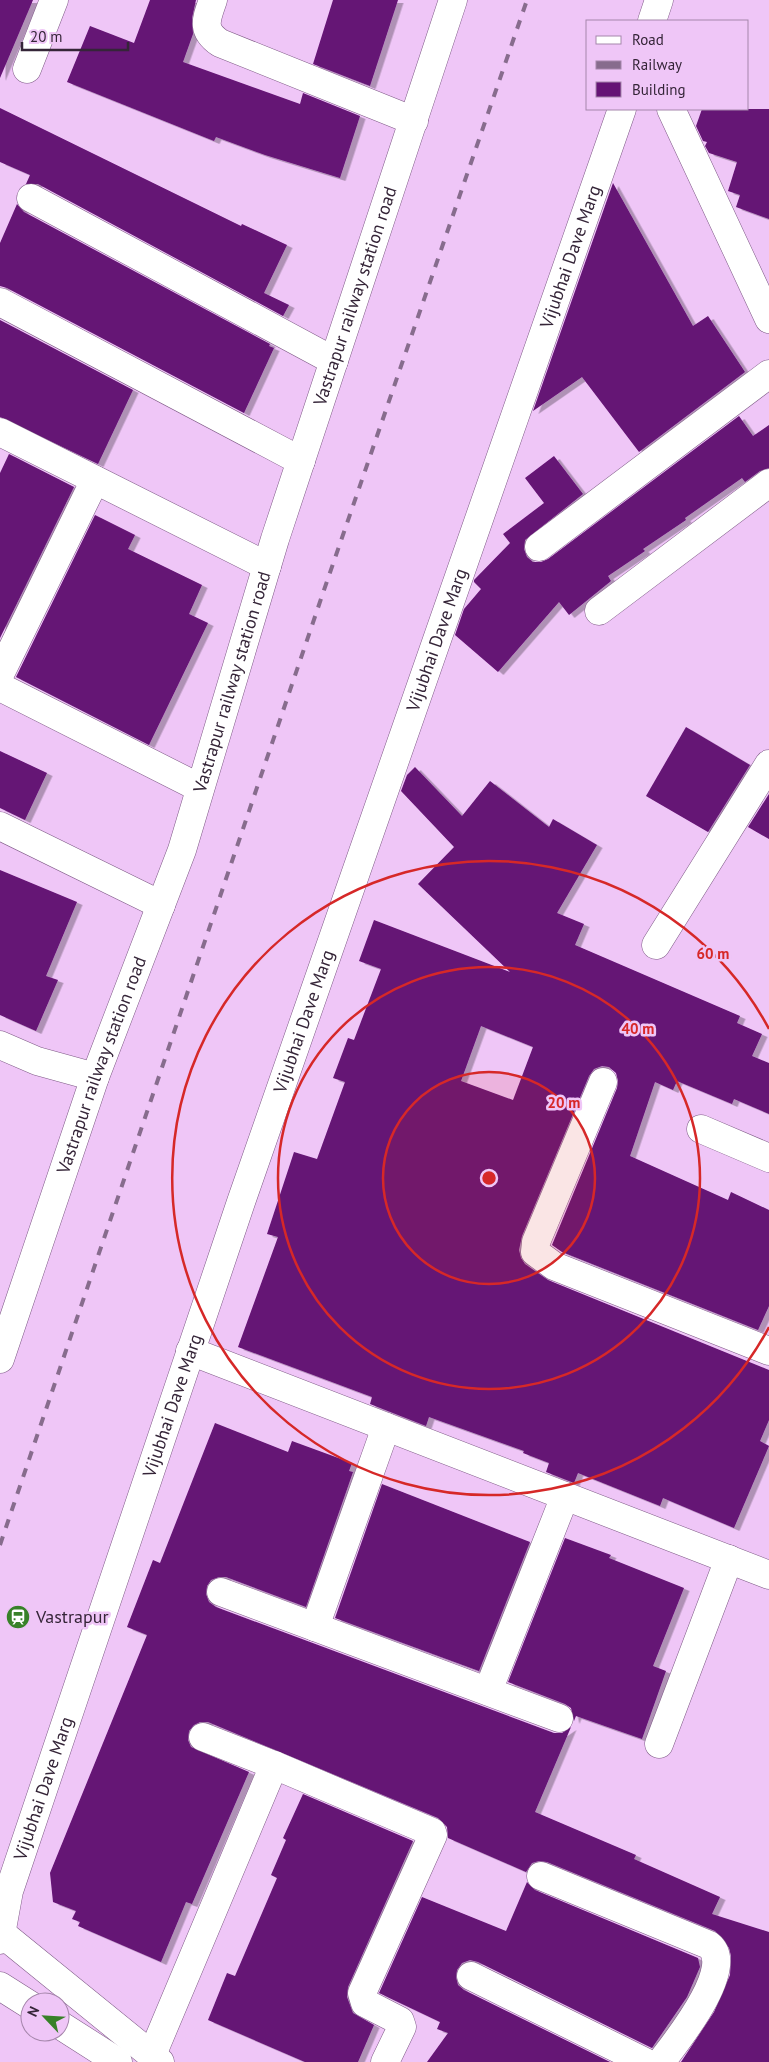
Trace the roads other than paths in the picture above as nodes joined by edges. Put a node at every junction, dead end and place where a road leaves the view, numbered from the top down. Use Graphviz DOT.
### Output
graph roads {
  1 [pos="54,0"];
  2 [pos="213,0"];
  3 [pos="454,0"];
  4 [pos="659,0"];
  5 [pos="652,20"];
  6 [pos="27,70"];
  7 [pos="622,110"];
  8 [pos="671,110"];
  9 [pos="414,121"];
  10 [pos="31,198"];
  11 [pos="0,302"];
  12 [pos="769,319"];
  13 [pos="334,361"];
  14 [pos="769,374"];
  15 [pos="2,438"];
  16 [pos="301,461"];
  17 [pos="95,480"];
  18 [pos="769,483"];
  19 [pos="539,547"];
  20 [pos="267,566"];
  21 [pos="599,611"];
  22 [pos="0,674"];
  23 [pos="0,687"];
  24 [pos="769,764"];
  25 [pos="200,788"];
  26 [pos="0,826"];
  27 [pos="161,905"];
  28 [pos="656,945"];
  29 [pos="0,1045"];
  30 [pos="95,1077"];
  31 [pos="603,1082"];
  32 [pos="701,1129"];
  33 [pos="769,1158"];
  34 [pos="767,1344"];
  35 [pos="190,1351"];
  36 [pos="0,1359"];
  37 [pos="386,1427"];
  38 [pos="565,1496"];
  39 [pos="729,1559"];
  40 [pos="769,1574"];
  41 [pos="221,1592"];
  42 [pos="315,1627"];
  43 [pos="488,1691"];
  44 [pos="559,1718"];
  45 [pos="204,1737"];
  46 [pos="659,1744"];
  47 [pos="274,1765"];
  48 [pos="541,1876"];
  49 [pos="1,1935"];
  50 [pos="471,1976"];
  51 [pos="0,1986"];
  52 [pos="20,1999"];
  53 [pos="70,2031"];
  54 [pos="156,2059"];
  55 [pos="118,2062"];
  56 [pos="385,2062"];
  57 [pos="645,2062"];
  58 [pos="661,2062"];
  1 -- 6 [label="street"];
  2 -- 9 [label="street"];
  3 -- 9 [label="street, Vastrapur railway station road"];
  4 -- 5 [label="street"];
  7 -- 35 [label="street, Vijubhai Dave Marg"];
  8 -- 12 [label="street"];
  9 -- 13 [label="street, Vastrapur railway station road"];
  10 -- 13 [label="street"];
  11 -- 16 [label="street"];
  13 -- 16 [label="street, Vastrapur railway station road"];
  14 -- 19 [label="street"];
  15 -- 17 [label="street"];
  16 -- 20 [label="street, Vastrapur railway station road"];
  17 -- 20 [label="street"];
  17 -- 22 [label="street"];
  18 -- 21 [label="street"];
  20 -- 25 [label="street, Vastrapur railway station road"];
  23 -- 25 [label="street"];
  24 -- 28 [label="street"];
  25 -- 27 [label="street, Vastrapur railway station road"];
  26 -- 27 [label="street"];
  27 -- 30 [label="street, Vastrapur railway station road"];
  29 -- 30 [label="street"];
  30 -- 36 [label="street, Vastrapur railway station road"];
  31 -- 34 [label="street"];
  32 -- 33 [label="street"];
  35 -- 37 [label="street"];
  35 -- 49 [label="street, Vijubhai Dave Marg"];
  37 -- 38 [label="street"];
  37 -- 42 [label="street"];
  38 -- 39 [label="street"];
  38 -- 43 [label="street"];
  39 -- 40 [label="street"];
  39 -- 46 [label="street"];
  41 -- 42 [label="street"];
  42 -- 43 [label="street"];
  43 -- 44 [label="street"];
  45 -- 47 [label="street"];
  47 -- 54 [label="street"];
  47 -- 56 [label="street"];
  48 -- 58 [label="street"];
  49 -- 54 [label="street"];
  50 -- 57 [label="street"];
  51 -- 52 [label="street"];
  53 -- 55 [label="street"];
}
